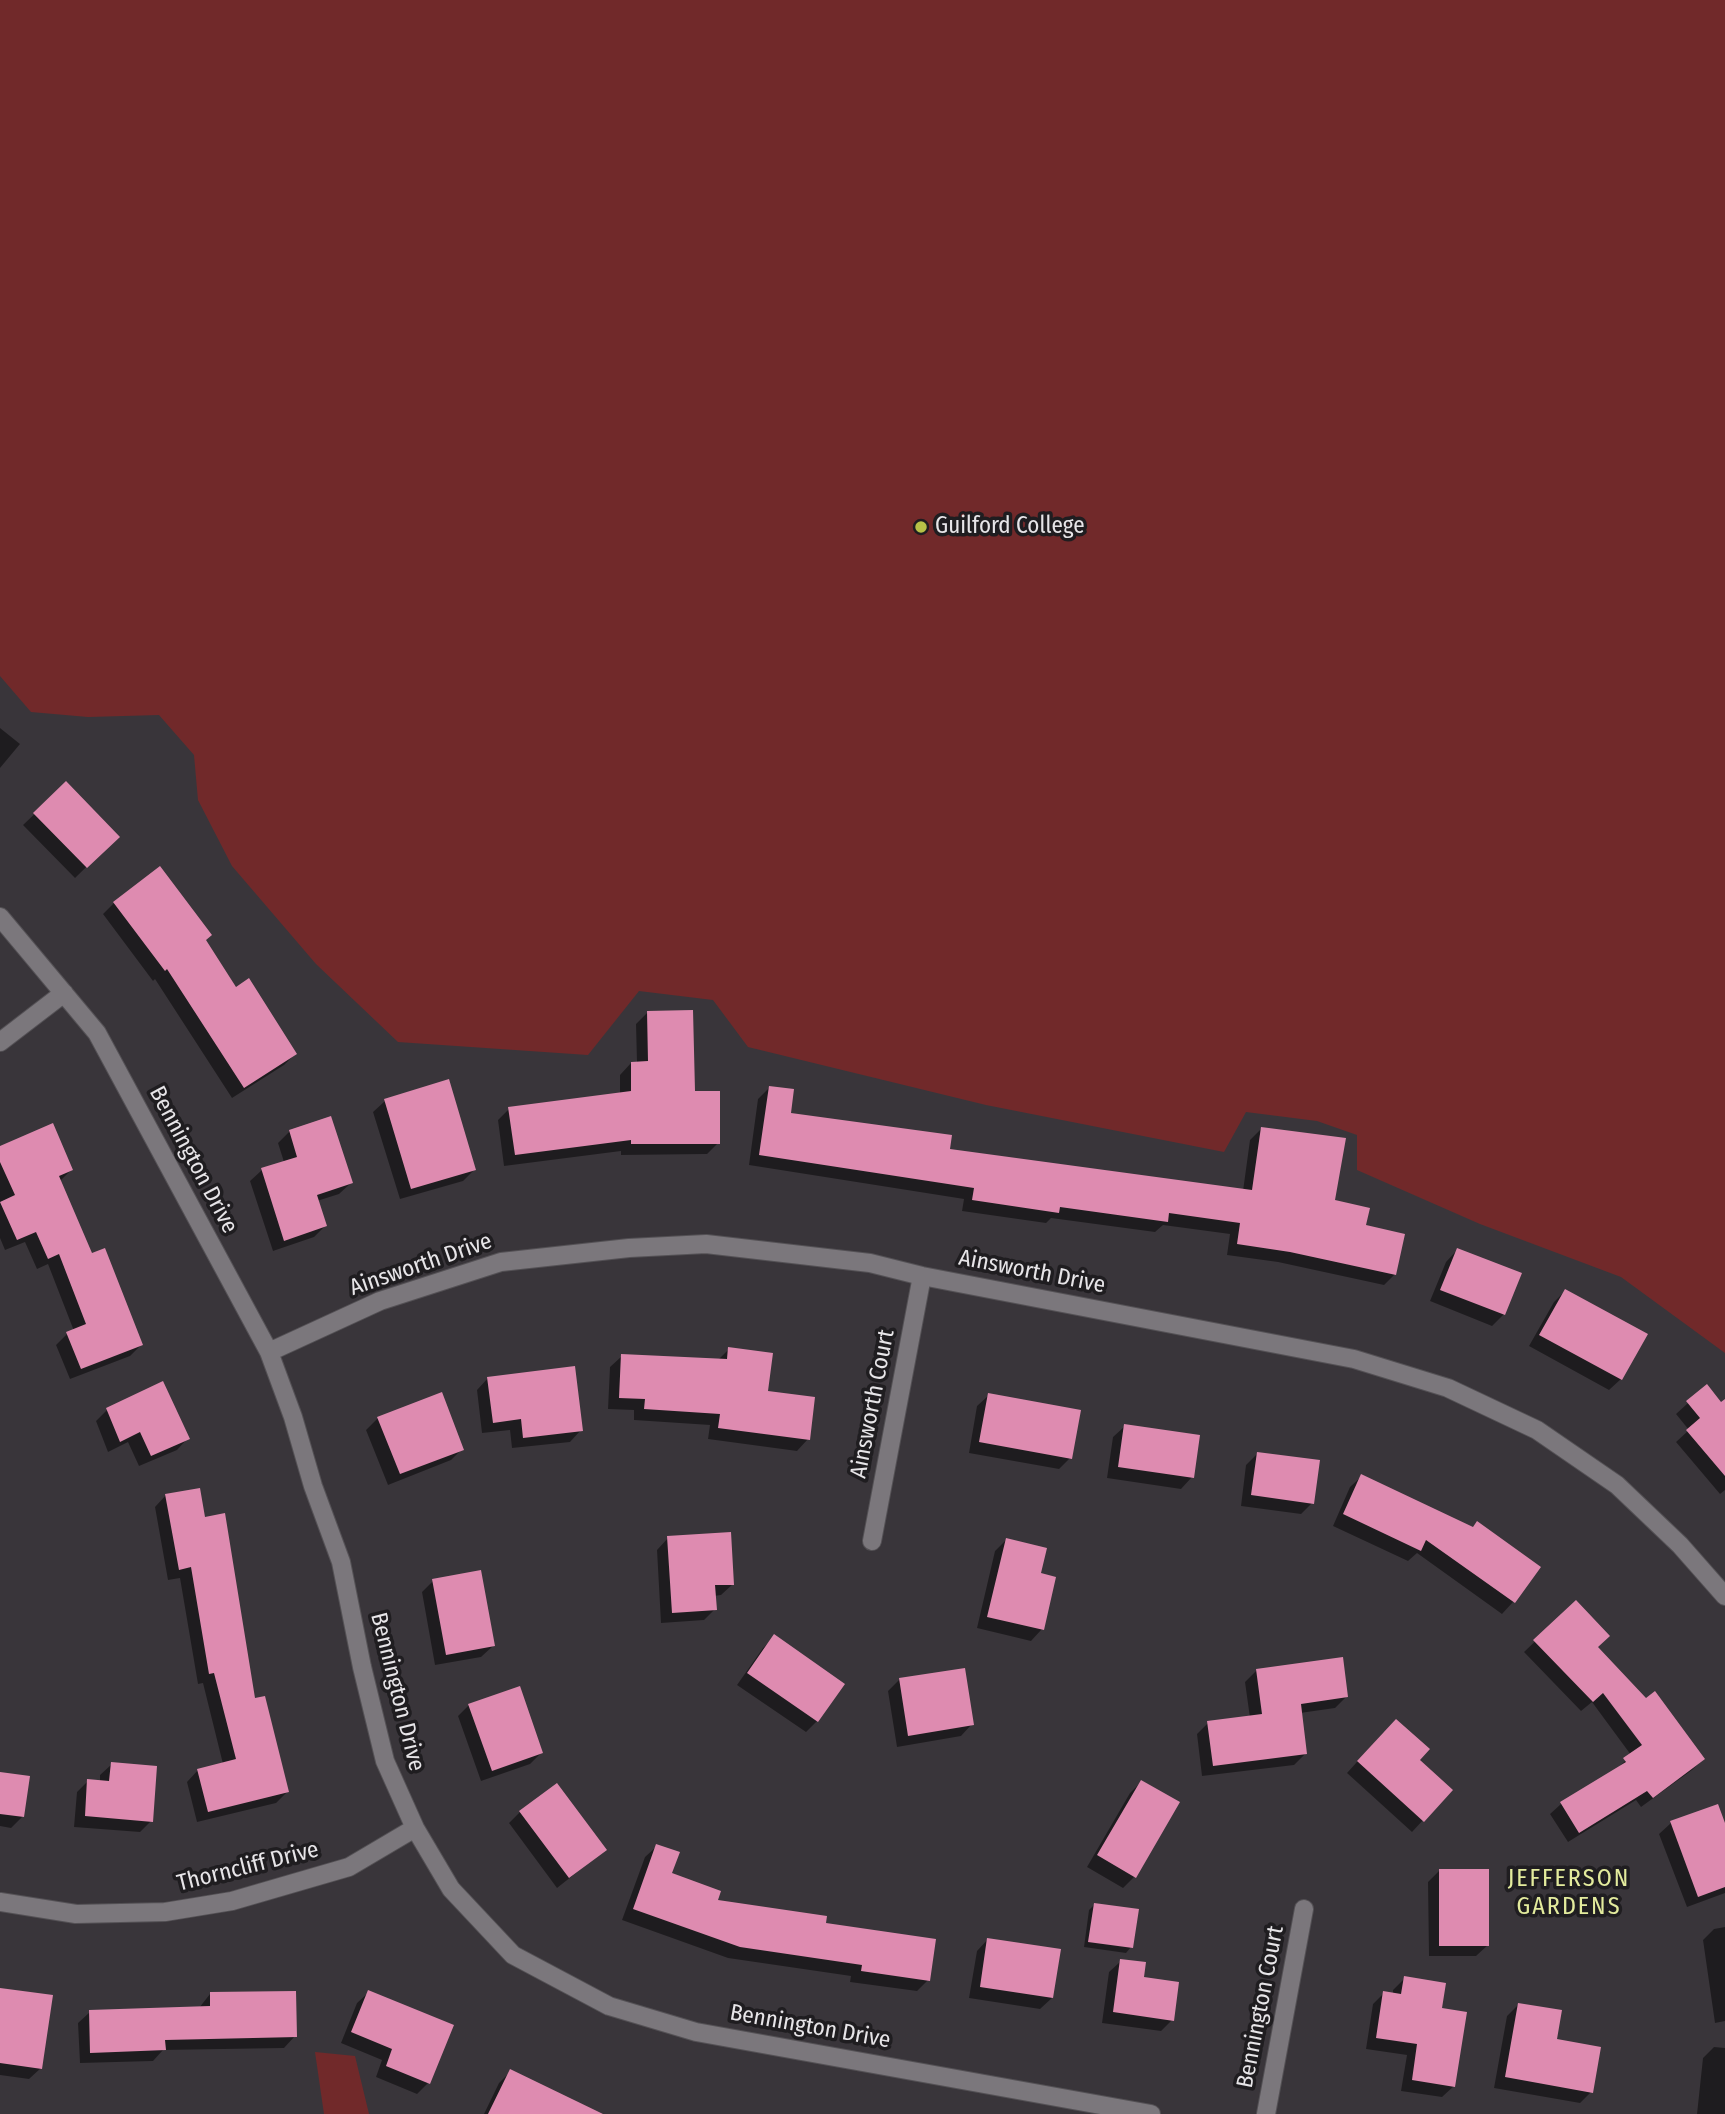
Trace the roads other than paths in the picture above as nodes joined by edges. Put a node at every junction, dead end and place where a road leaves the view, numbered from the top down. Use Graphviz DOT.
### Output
graph roads {
  1 [pos="0,916"];
  2 [pos="64,993"];
  3 [pos="0,1042"];
  4 [pos="922,1276"];
  5 [pos="269,1352"];
  6 [pos="872,1541"];
  7 [pos="1725,1596"];
  8 [pos="415,1828"];
  9 [pos="0,1902"];
  10 [pos="1304,1909"];
  11 [pos="1151,2114"];
  12 [pos="1266,2114"];
  1 -- 2 [label="street, Bennington Drive"];
  2 -- 3 [label="street"];
  2 -- 5 [label="street, Bennington Drive"];
  4 -- 5 [label="street, Ainsworth Drive"];
  4 -- 6 [label="street, Ainsworth Court"];
  4 -- 7 [label="street, Ainsworth Drive"];
  5 -- 8 [label="street, Bennington Drive"];
  8 -- 9 [label="street, Thorncliff Drive"];
  8 -- 11 [label="street, Bennington Drive"];
  10 -- 12 [label="street, Bennington Court"];
}
